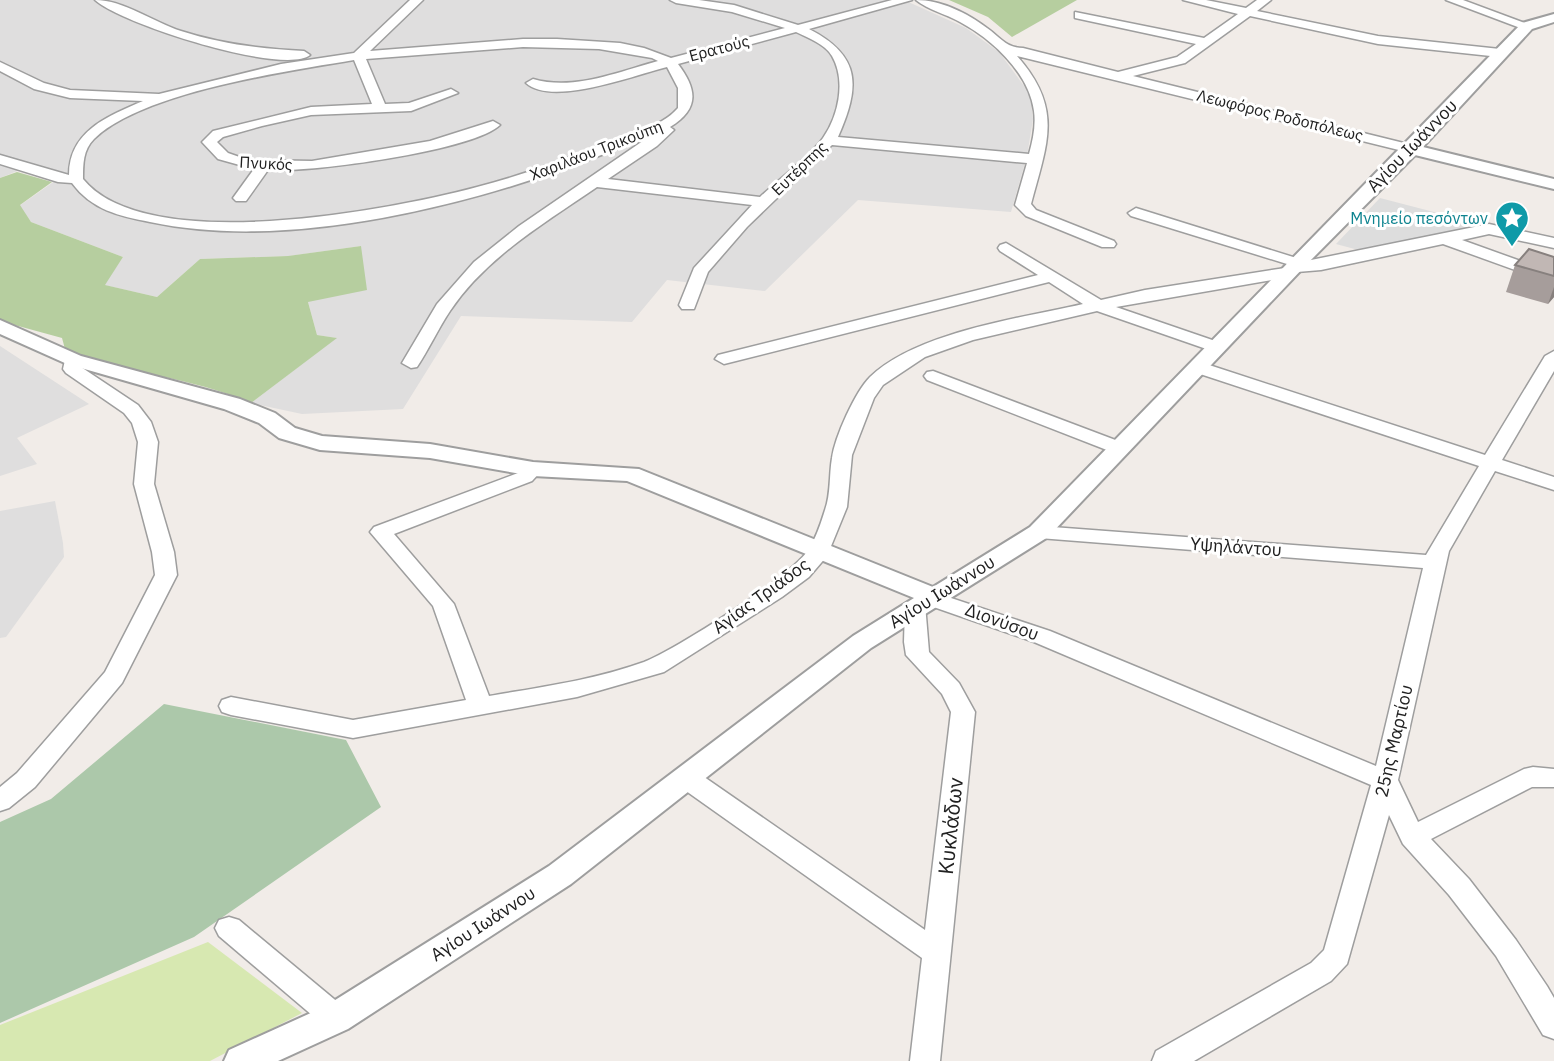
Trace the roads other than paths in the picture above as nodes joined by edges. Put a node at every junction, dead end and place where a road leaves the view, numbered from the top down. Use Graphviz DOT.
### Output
graph roads {
  1 [pos="101,0"];
  2 [pos="417,0"];
  3 [pos="677,0"];
  4 [pos="906,0"];
  5 [pos="922,0"];
  6 [pos="1189,0"];
  7 [pos="1265,0"];
  8 [pos="1452,0"];
  9 [pos="1248,12"];
  10 [pos="1079,15"];
  11 [pos="1554,18"];
  12 [pos="1527,26"];
  13 [pos="797,28"];
  14 [pos="1205,42"];
  15 [pos="1005,52"];
  16 [pos="267,54"];
  17 [pos="1500,54"];
  18 [pos="358,56"];
  19 [pos="668,62"];
  20 [pos="0,66"];
  21 [pos="281,68"];
  22 [pos="1117,75"];
  23 [pos="533,83"];
  24 [pos="451,93"];
  25 [pos="160,98"];
  26 [pos="380,107"];
  27 [pos="680,115"];
  28 [pos="493,125"];
  29 [pos="829,140"];
  30 [pos="1411,149"];
  31 [pos="0,159"];
  32 [pos="1035,159"];
  33 [pos="263,167"];
  34 [pos="76,179"];
  35 [pos="592,182"];
  36 [pos="1554,184"];
  37 [pos="241,198"];
  38 [pos="763,202"];
  39 [pos="1136,213"];
  40 [pos="1443,238"];
  41 [pos="1554,243"];
  42 [pos="1108,244"];
  43 [pos="1006,248"];
  44 [pos="1293,267"];
  45 [pos="1051,276"];
  46 [pos="1554,279"];
  47 [pos="688,305"];
  48 [pos="1098,306"];
  49 [pos="0,326"];
  50 [pos="1215,347"];
  51 [pos="1554,356"];
  52 [pos="724,359"];
  53 [pos="74,360"];
  54 [pos="411,363"];
  55 [pos="1197,367"];
  56 [pos="933,376"];
  57 [pos="1119,448"];
  58 [pos="1489,462"];
  59 [pos="533,469"];
  60 [pos="1554,484"];
  61 [pos="1039,532"];
  62 [pos="820,551"];
  63 [pos="1434,562"];
  64 [pos="923,603"];
  65 [pos="232,706"];
  66 [pos="481,708"];
  67 [pos="1554,778"];
  68 [pos="688,779"];
  69 [pos="1385,780"];
  70 [pos="0,801"];
  71 [pos="1412,837"];
  72 [pos="229,928"];
  73 [pos="937,953"];
  74 [pos="337,1018"];
  75 [pos="1554,1026"];
  76 [pos="242,1061"];
  77 [pos="925,1061"];
  78 [pos="1167,1061"];
  1 -- 16 [label="street"];
  2 -- 18 [label="street"];
  3 -- 13 [label="street, Ευτέρπης"];
  4 -- 13 [label="street, Ερατούς"];
  5 -- 15 [label="street"];
  6 -- 9 [label="street"];
  7 -- 9 [label="street"];
  8 -- 12 [label="street"];
  9 -- 14 [label="street"];
  9 -- 17 [label="street"];
  10 -- 14 [label="street"];
  11 -- 12 [label="street, Αγίου Ιωάννου"];
  12 -- 17 [label="street, Αγίου Ιωάννου"];
  13 -- 19 [label="street, Ερατούς"];
  13 -- 29 [label="street, Ευτέρπης"];
  14 -- 22 [label="street"];
  15 -- 22 [label="street, Λεωφόρος Ροδοπόλεως"];
  15 -- 32 [label="street"];
  16 -- 18 [label="street"];
  16 -- 21 [label="street"];
  17 -- 30 [label="street, Αγίου Ιωάννου"];
  18 -- 19 [label="street"];
  18 -- 21 [label="street"];
  18 -- 26 [label="street"];
  19 -- 23 [label="street, Ερατούς"];
  19 -- 27 [label="street, Χαριλάου Τρικούπη"];
  20 -- 25 [label="street"];
  21 -- 25 [label="street"];
  22 -- 30 [label="street, Λεωφόρος Ροδοπόλεως"];
  24 -- 26 [label="street, Πνυκός"];
  25 -- 34 [label="street"];
  26 -- 33 [label="street, Πνυκός"];
  27 -- 34 [label="street, Χαριλάου Τρικούπη"];
  27 -- 35 [label="street"];
  28 -- 33 [label="street, Πνυκός"];
  29 -- 32 [label="street"];
  29 -- 38 [label="street, Ευτέρπης"];
  30 -- 36 [label="street, Λεωφόρος Ροδοπόλεως"];
  30 -- 44 [label="street, Αγίου Ιωάννου"];
  31 -- 34 [label="street"];
  32 -- 42 [label="street"];
  33 -- 37 [label="street"];
  35 -- 38 [label="street"];
  35 -- 54 [label="street"];
  38 -- 47 [label="street, Ευτέρπης"];
  39 -- 44 [label="street"];
  40 -- 41 [label="street, Αγίας Τριάδος"];
  40 -- 44 [label="street, Αγίας Τριάδος"];
  40 -- 46 [label="street"];
  43 -- 45 [label="street"];
  44 -- 48 [label="street, Αγίας Τριάδος"];
  44 -- 50 [label="street, Αγίου Ιωάννου"];
  45 -- 48 [label="street"];
  45 -- 52 [label="street"];
  48 -- 50 [label="street"];
  48 -- 62 [label="street, Αγίας Τριάδος"];
  49 -- 53 [label="street, Διονύσου"];
  50 -- 55 [label="street, Αγίου Ιωάννου"];
  51 -- 58 [label="street, 25ης Μαρτίου"];
  53 -- 59 [label="street, Διονύσου"];
  53 -- 70 [label="street"];
  55 -- 57 [label="street, Αγίου Ιωάννου"];
  55 -- 58 [label="street"];
  56 -- 57 [label="street"];
  57 -- 61 [label="street, Αγίου Ιωάννου"];
  58 -- 60 [label="street"];
  58 -- 63 [label="street, 25ης Μαρτίου"];
  59 -- 62 [label="street, Διονύσου"];
  59 -- 66 [label="street"];
  61 -- 63 [label="street, Υψηλάντου"];
  61 -- 64 [label="street, Αγίου Ιωάννου"];
  62 -- 64 [label="street, Διονύσου"];
  62 -- 66 [label="street, Αγίας Τριάδος"];
  63 -- 69 [label="street, 25ης Μαρτίου"];
  64 -- 68 [label="street, Αγίου Ιωάννου"];
  64 -- 69 [label="street, Διονύσου"];
  64 -- 73 [label="street, Κυκλάδων"];
  65 -- 66 [label="street, Αγίας Τριάδος"];
  67 -- 71 [label="street"];
  68 -- 73 [label="street"];
  68 -- 74 [label="street, Αγίου Ιωάννου"];
  69 -- 71 [label="street"];
  69 -- 78 [label="street, 25ης Μαρτίου"];
  71 -- 75 [label="street"];
  72 -- 74 [label="street"];
  73 -- 77 [label="street, Κυκλάδων"];
  74 -- 76 [label="street, Αγίου Ιωάννου"];
}
